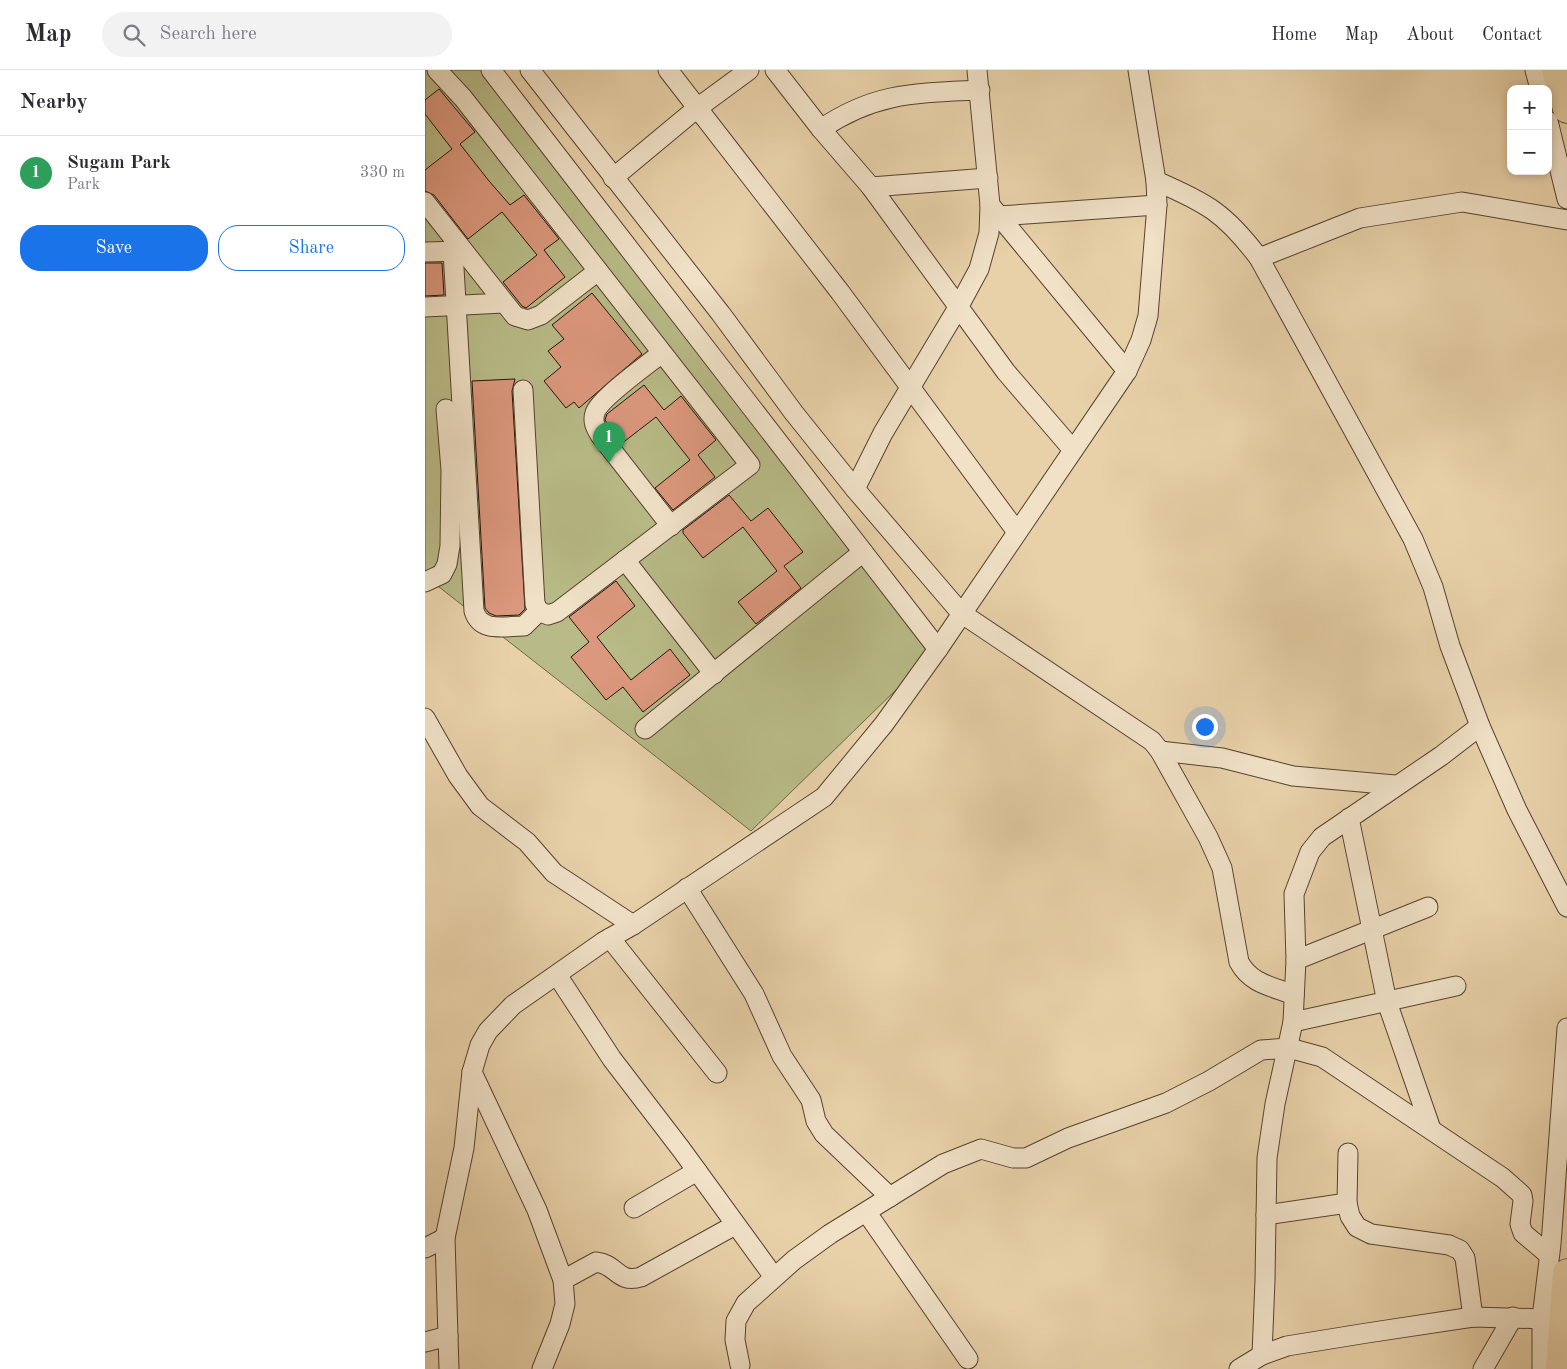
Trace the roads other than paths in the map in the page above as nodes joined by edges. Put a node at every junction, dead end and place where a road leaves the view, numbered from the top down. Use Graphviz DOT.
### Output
graph roads {
  1 [pos="437,70"];
  2 [pos="491,70"];
  3 [pos="530,70"];
  4 [pos="668,70"];
  5 [pos="749,70"];
  6 [pos="775,70"];
  7 [pos="977,70"];
  8 [pos="1138,70"];
  9 [pos="1535,70"];
  10 [pos="1556,70"];
  11 [pos="1539,85"];
  12 [pos="980,90"];
  13 [pos="696,109"];
  14 [pos="1567,109"];
  15 [pos="821,129"];
  16 [pos="1550,130"];
  17 [pos="613,178"];
  18 [pos="988,178"];
  19 [pos="1156,180"];
  20 [pos="871,187"];
  21 [pos="1567,199"];
  22 [pos="425,202"];
  23 [pos="1157,205"];
  24 [pos="995,210"];
  25 [pos="1567,220"];
  26 [pos="458,251"];
  27 [pos="425,252"];
  28 [pos="1259,258"];
  29 [pos="597,270"];
  30 [pos="503,303"];
  31 [pos="456,305"];
  32 [pos="425,306"];
  33 [pos="959,306"];
  34 [pos="662,353"];
  35 [pos="1127,371"];
  36 [pos="909,388"];
  37 [pos="523,390"];
  38 [pos="446,409"];
  39 [pos="1073,450"];
  40 [pos="855,488"];
  41 [pos="671,526"];
  42 [pos="1017,532"];
  43 [pos="863,552"];
  44 [pos="625,560"];
  45 [pos="425,582"];
  46 [pos="539,611"];
  47 [pos="961,613"];
  48 [pos="938,649"];
  49 [pos="714,674"];
  50 [pos="425,718"];
  51 [pos="1480,726"];
  52 [pos="645,730"];
  53 [pos="1160,751"];
  54 [pos="1395,785"];
  55 [pos="1349,818"];
  56 [pos="687,888"];
  57 [pos="1428,907"];
  58 [pos="1567,907"];
  59 [pos="633,925"];
  60 [pos="1371,930"];
  61 [pos="610,938"];
  62 [pos="1296,960"];
  63 [pos="557,976"];
  64 [pos="1456,986"];
  65 [pos="1294,994"];
  66 [pos="1387,1002"];
  67 [pos="1293,1022"];
  68 [pos="1567,1028"];
  69 [pos="1289,1048"];
  70 [pos="472,1072"];
  71 [pos="717,1073"];
  72 [pos="1431,1129"];
  73 [pos="1348,1153"];
  74 [pos="697,1171"];
  75 [pos="889,1197"];
  76 [pos="1347,1203"];
  77 [pos="634,1208"];
  78 [pos="867,1213"];
  79 [pos="1266,1215"];
  80 [pos="735,1226"];
  81 [pos="445,1238"];
  82 [pos="425,1248"];
  83 [pos="1558,1264"];
  84 [pos="774,1277"];
  85 [pos="563,1280"];
  86 [pos="1473,1317"];
  87 [pos="1513,1317"];
  88 [pos="1545,1319"];
  89 [pos="448,1336"];
  90 [pos="425,1342"];
  91 [pos="1262,1354"];
  92 [pos="968,1359"];
  93 [pos="739,1368"];
  94 [pos="449,1369"];
  95 [pos="542,1369"];
  96 [pos="1239,1369"];
  97 [pos="1483,1369"];
  98 [pos="1542,1369"];
  99 [pos="1559,1369"];
  1 -- 29 [label="street"];
  2 -- 43 [label="street"];
  3 -- 17 [label="street"];
  4 -- 13 [label="street"];
  5 -- 13 [label="street"];
  6 -- 15 [label="street"];
  7 -- 12 [label="street"];
  8 -- 19 [label="street"];
  9 -- 11 [label="street"];
  10 -- 14 [label="highway"];
  12 -- 15 [label="street"];
  12 -- 18 [label="street"];
  13 -- 17 [label="street"];
  13 -- 36 [label="street"];
  15 -- 20 [label="street"];
  16 -- 21 [label="street"];
  17 -- 40 [label="street"];
  18 -- 20 [label="street"];
  18 -- 24 [label="street"];
  19 -- 23 [label="street"];
  19 -- 28 [label="street"];
  20 -- 33 [label="street"];
  22 -- 26 [label="street"];
  23 -- 24 [label="street"];
  23 -- 35 [label="street"];
  24 -- 33 [label="street"];
  24 -- 35 [label="street"];
  25 -- 28 [label="street"];
  26 -- 27 [label="street"];
  26 -- 30 [label="street"];
  26 -- 31 [label="street"];
  28 -- 51 [label="street"];
  29 -- 30 [label="street"];
  29 -- 34 [label="street"];
  30 -- 31 [label="street"];
  31 -- 32 [label="street"];
  31 -- 46 [label="street"];
  33 -- 36 [label="street"];
  33 -- 39 [label="street"];
  34 -- 41 [label="street"];
  34 -- 41 [label="street"];
  35 -- 39 [label="street"];
  36 -- 40 [label="street"];
  36 -- 42 [label="street"];
  37 -- 46 [label="street"];
  38 -- 45 [label="street"];
  39 -- 42 [label="street"];
  40 -- 47 [label="street"];
  41 -- 44 [label="street"];
  42 -- 47 [label="street"];
  43 -- 48 [label="street"];
  43 -- 49 [label="street"];
  44 -- 46 [label="street"];
  44 -- 49 [label="street"];
  47 -- 48 [label="street"];
  47 -- 53 [label="street"];
  48 -- 56 [label="street"];
  49 -- 52 [label="street"];
  50 -- 59 [label="street"];
  51 -- 54 [label="street"];
  51 -- 58 [label="street"];
  53 -- 54 [label="street"];
  53 -- 65 [label="street"];
  54 -- 55 [label="street"];
  55 -- 60 [label="street"];
  55 -- 62 [label="street"];
  56 -- 59 [label="street"];
  56 -- 75 [label="street"];
  57 -- 60 [label="street"];
  59 -- 61 [label="street"];
  60 -- 62 [label="street"];
  60 -- 66 [label="street"];
  61 -- 63 [label="street"];
  61 -- 71 [label="street"];
  62 -- 65 [label="street"];
  63 -- 70 [label="street"];
  63 -- 74 [label="street"];
  64 -- 66 [label="street"];
  65 -- 67 [label="street"];
  66 -- 67 [label="street"];
  66 -- 72 [label="street"];
  67 -- 69 [label="street"];
  68 -- 83 [label="street"];
  69 -- 72 [label="street"];
  69 -- 75 [label="street"];
  69 -- 79 [label="street"];
  70 -- 81 [label="street"];
  70 -- 85 [label="street"];
  72 -- 83 [label="street"];
  73 -- 76 [label="street"];
  74 -- 77 [label="street"];
  74 -- 80 [label="street"];
  75 -- 78 [label="street"];
  76 -- 79 [label="street"];
  76 -- 86 [label="street"];
  78 -- 84 [label="street"];
  78 -- 92 [label="street"];
  79 -- 91 [label="street"];
  80 -- 84 [label="street"];
  80 -- 85 [label="street"];
  81 -- 82 [label="street"];
  81 -- 89 [label="street"];
  83 -- 88 [label="street"];
  83 -- 99 [label="highway"];
  84 -- 93 [label="street"];
  85 -- 95 [label="street"];
  86 -- 87 [label="street"];
  86 -- 91 [label="street"];
  87 -- 88 [label="street"];
  87 -- 97 [label="street"];
  88 -- 98 [label="street"];
  89 -- 90 [label="street"];
  89 -- 94 [label="street"];
  91 -- 96 [label="street"];
}
